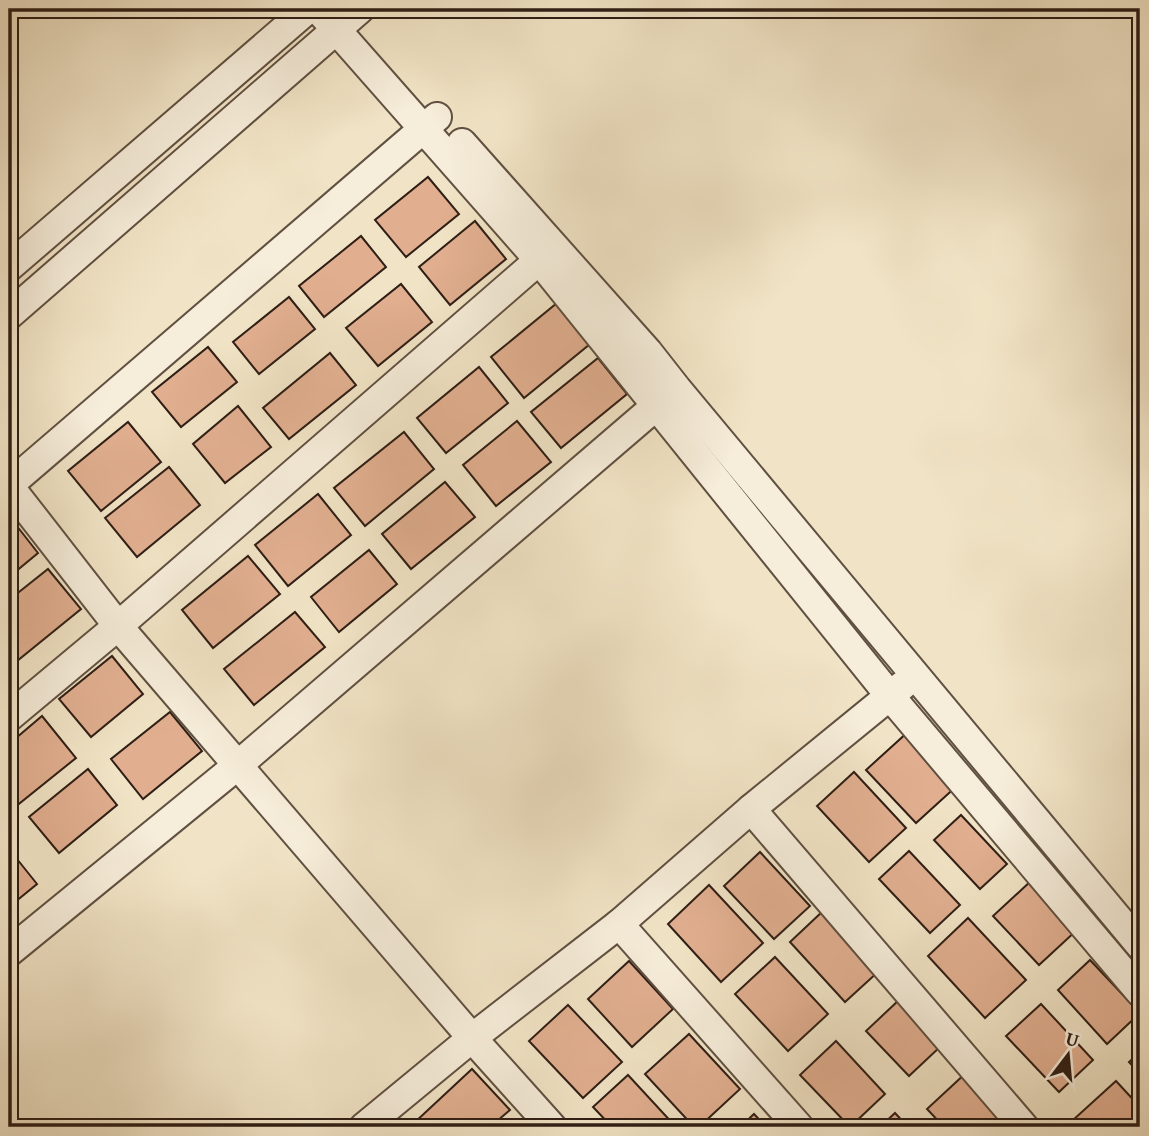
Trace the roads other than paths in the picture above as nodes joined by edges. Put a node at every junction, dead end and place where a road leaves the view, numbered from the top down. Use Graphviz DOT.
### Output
graph roads {
  1 [pos="308,9"];
  2 [pos="341,14"];
  3 [pos="431,122"];
  4 [pos="547,253"];
  5 [pos="9,267"];
  6 [pos="9,315"];
  7 [pos="666,397"];
  8 [pos="9,485"];
  9 [pos="118,626"];
  10 [pos="916,674"];
  11 [pos="890,696"];
  12 [pos="9,717"];
  13 [pos="238,765"];
  14 [pos="751,809"];
  15 [pos="620,924"];
  16 [pos="1140,945"];
  17 [pos="9,952"];
  18 [pos="1140,992"];
  19 [pos="472,1038"];
  20 [pos="364,1127"];
  21 [pos="552,1127"];
  22 [pos="800,1127"];
  23 [pos="1024,1127"];
  1 -- 5 [label="street"];
  2 -- 3 [label="street"];
  2 -- 6 [label="street"];
  3 -- 4 [label="street"];
  3 -- 8 [label="street"];
  4 -- 7 [label="street"];
  4 -- 9 [label="street"];
  7 -- 10 [label="street"];
  7 -- 11 [label="street"];
  7 -- 13 [label="street"];
  8 -- 9 [label="street"];
  9 -- 12 [label="street"];
  9 -- 13 [label="street"];
  10 -- 11 [label="street"];
  10 -- 16 [label="street"];
  11 -- 14 [label="street"];
  11 -- 18 [label="street"];
  13 -- 17 [label="street"];
  13 -- 19 [label="street"];
  14 -- 15 [label="street"];
  14 -- 23 [label="street"];
  15 -- 19 [label="street"];
  15 -- 22 [label="street"];
  19 -- 20 [label="street"];
  19 -- 21 [label="street"];
}
